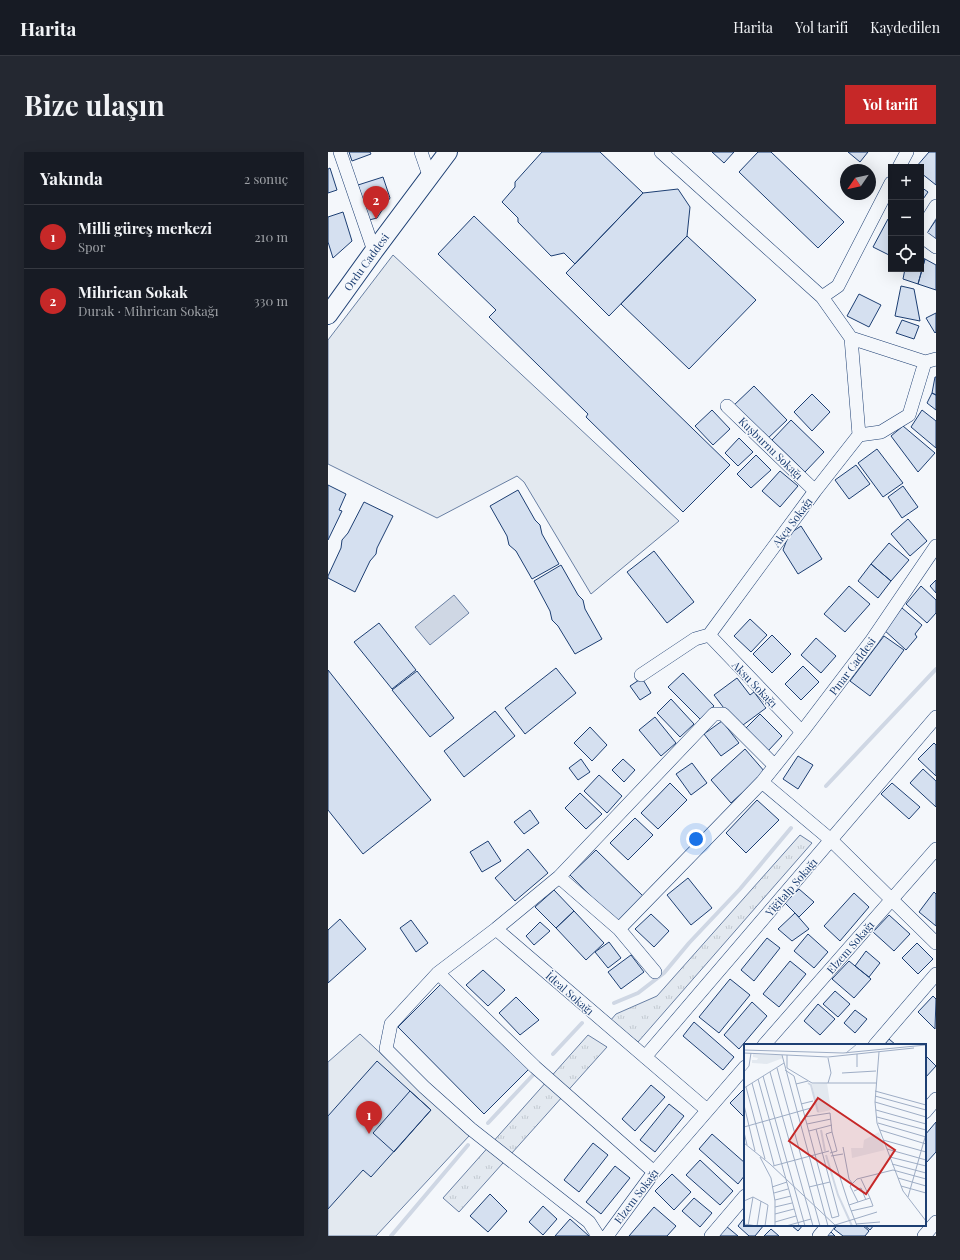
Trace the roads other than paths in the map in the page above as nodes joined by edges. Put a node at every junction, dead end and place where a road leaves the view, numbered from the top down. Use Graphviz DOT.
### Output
graph roads {
  1 [pos="340,152"];
  2 [pos="421,152"];
  3 [pos="448,152"];
  4 [pos="661,152"];
  5 [pos="907,152"];
  6 [pos="901,164"];
  7 [pos="430,178"];
  8 [pos="888,189"];
  9 [pos="936,206"];
  10 [pos="924,225"];
  11 [pos="924,238"];
  12 [pos="936,247"];
  13 [pos="374,251"];
  14 [pos="822,297"];
  15 [pos="328,315"];
  16 [pos="851,338"];
  17 [pos="930,361"];
  18 [pos="727,406"];
  19 [pos="859,435"];
  20 [pos="815,491"];
  21 [pos="936,546"];
  22 [pos="709,635"];
  23 [pos="641,676"];
  24 [pos="936,718"];
  25 [pos="802,732"];
  26 [pos="775,766"];
  27 [pos="762,782"];
  28 [pos="831,840"];
  29 [pos="936,849"];
  30 [pos="559,877"];
  31 [pos="892,900"];
  32 [pos="496,929"];
  33 [pos="619,929"];
  34 [pos="936,943"];
  35 [pos="655,972"];
  36 [pos="438,973"];
  37 [pos="936,974"];
  38 [pos="765,1044"];
  39 [pos="876,1044"];
  40 [pos="645,1057"];
  41 [pos="744,1068"];
  42 [pos="936,1099"];
  43 [pos="707,1110"];
  44 [pos="926,1111"];
  45 [pos="654,1172"];
  46 [pos="744,1197"];
  47 [pos="936,1222"];
  48 [pos="827,1226"];
  49 [pos="598,1236"];
  50 [pos="607,1236"];
  51 [pos="711,1236"];
  52 [pos="819,1236"];
  53 [pos="924,1236"];
  1 -- 13 [label="street"];
  2 -- 7 [label="street"];
  3 -- 7 [label="main road, Ordu Caddesi"];
  4 -- 14 [label="street"];
  5 -- 6 [label="street"];
  7 -- 13 [label="main road, Ordu Caddesi"];
  8 -- 14 [label="street"];
  9 -- 10 [label="street"];
  11 -- 12 [label="street"];
  13 -- 15 [label="main road, Ordu Caddesi"];
  14 -- 16 [label="street"];
  16 -- 17 [label="street"];
  16 -- 19 [label="street"];
  17 -- 19 [label="street"];
  18 -- 20 [label="street, Kuşburnu Sokağı"];
  19 -- 20 [label="street, Akça Sokağı"];
  20 -- 22 [label="street, Akça Sokağı"];
  21 -- 25 [label="street, Pınar Caddesi"];
  22 -- 23 [label="street"];
  22 -- 25 [label="street, Aksu Sokağı"];
  24 -- 28 [label="street, Yiğitalp Sokağı"];
  25 -- 26 [label="street, Pınar Caddesi"];
  26 -- 27 [label="street, Pınar Caddesi"];
  26 -- 30 [label="street"];
  27 -- 28 [label="street"];
  27 -- 33 [label="street, Pınar Caddesi"];
  28 -- 31 [label="street"];
  28 -- 40 [label="street, Yiğitalp Sokağı"];
  29 -- 31 [label="street, Elzem Sokağı"];
  30 -- 32 [label="street"];
  30 -- 33 [label="street"];
  31 -- 34 [label="street"];
  31 -- 38 [label="street, Elzem Sokağı"];
  32 -- 36 [label="street"];
  32 -- 40 [label="street, İdeal Sokağı"];
  33 -- 35 [label="street"];
  36 -- 45 [label="street"];
  36 -- 49 [label="street"];
  37 -- 39 [label="street"];
  40 -- 43 [label="street, İdeal Sokağı"];
  41 -- 43 [label="street, Elzem Sokağı"];
  42 -- 44 [label="street"];
  43 -- 45 [label="street, Elzem Sokağı"];
  45 -- 50 [label="street, Elzem Sokağı"];
  46 -- 51 [label="street"];
  47 -- 53 [label="street"];
  48 -- 52 [label="street"];
}
